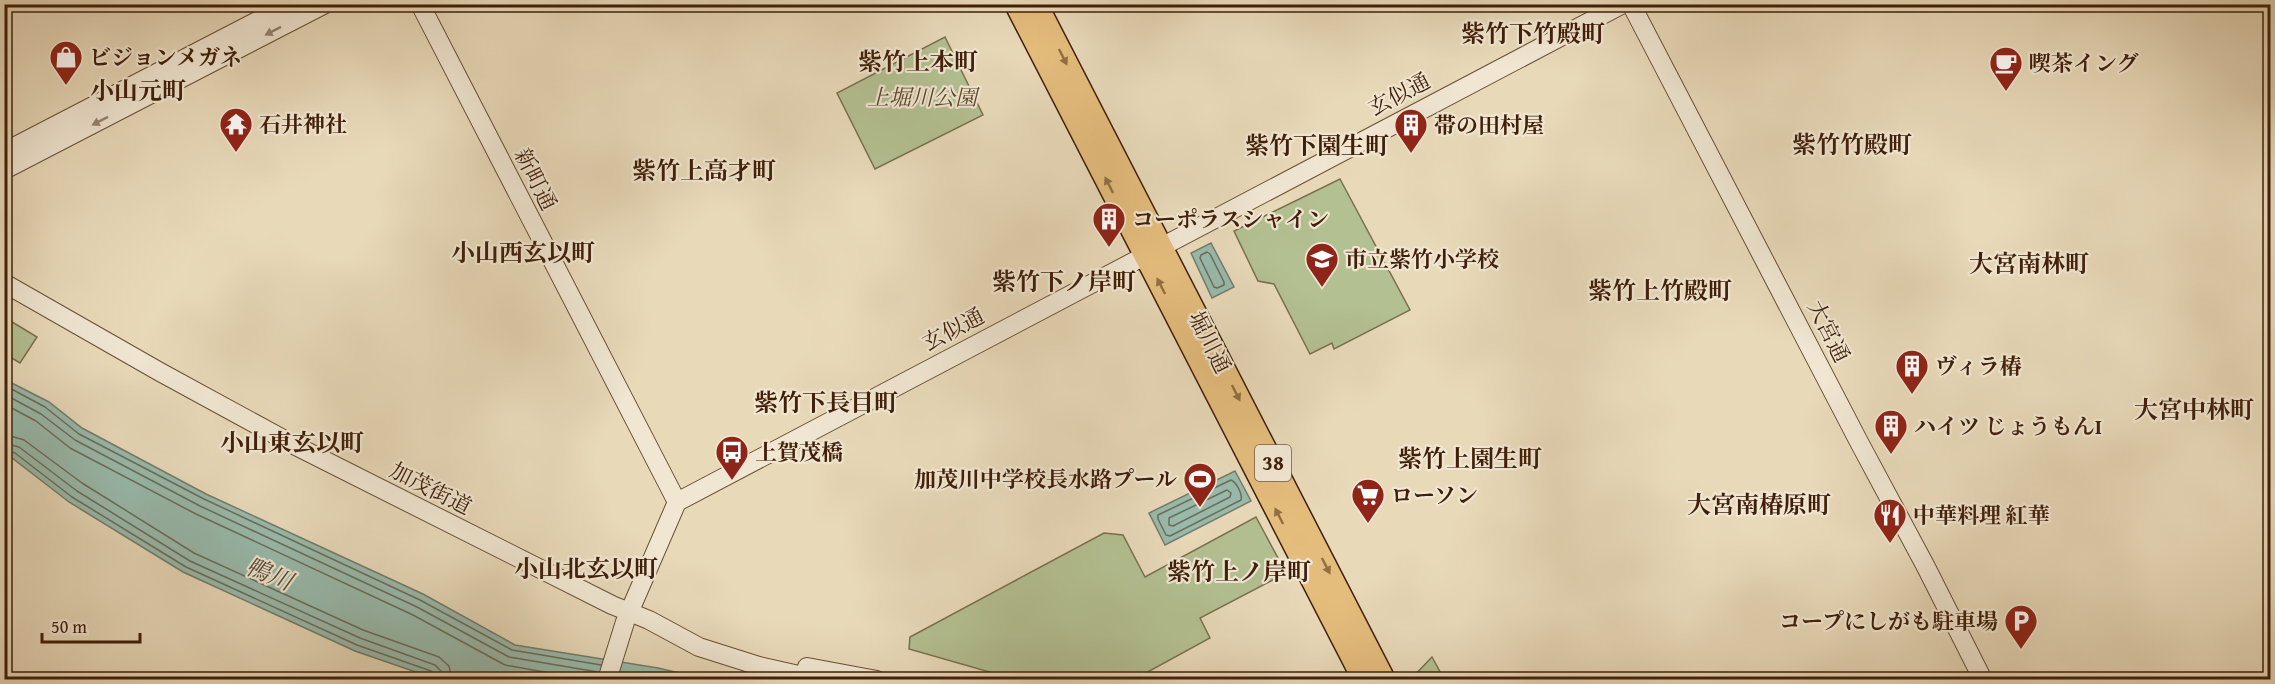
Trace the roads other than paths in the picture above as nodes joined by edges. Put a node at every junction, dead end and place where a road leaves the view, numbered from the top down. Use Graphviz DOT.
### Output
graph roads {
  1 [pos="290,4"];
  2 [pos="325,4"];
  3 [pos="420,4"];
  4 [pos="1016,4"];
  5 [pos="1036,4"];
  6 [pos="1623,4"];
  7 [pos="1631,4"];
  8 [pos="53,136"];
  9 [pos="4,152"];
  10 [pos="4,170"];
  11 [pos="1153,251"];
  12 [pos="4,283"];
  13 [pos="677,502"];
  14 [pos="628,617"];
  15 [pos="683,638"];
  16 [pos="606,680"];
  17 [pos="821,680"];
  18 [pos="877,680"];
  19 [pos="1364,680"];
  20 [pos="1384,680"];
  21 [pos="1983,680"];
  1 -- 8 [label="street"];
  2 -- 8 [label="street, one-way"];
  3 -- 13 [label="street, 新町通"];
  11 -- 4 [label="main road, 堀川通 / 38, one-way"];
  5 -- 11 [label="main road, 堀川通 / 38, one-way"];
  6 -- 11 [label="street, 玄似通"];
  7 -- 21 [label="street, 大宮通"];
  8 -- 9 [label="street"];
  8 -- 10 [label="street"];
  11 -- 13 [label="street, 玄似通"];
  19 -- 11 [label="main road, 堀川通 / 38, one-way"];
  11 -- 20 [label="main road, 堀川通 / 38, one-way"];
  12 -- 14 [label="street, 加茂街道"];
  13 -- 14 [label="street"];
  14 -- 15 [label="street, 加茂街道"];
  14 -- 16 [label="street"];
  15 -- 17 [label="street, 加茂街道"];
  15 -- 18 [label="street, 加茂街道"];
}
